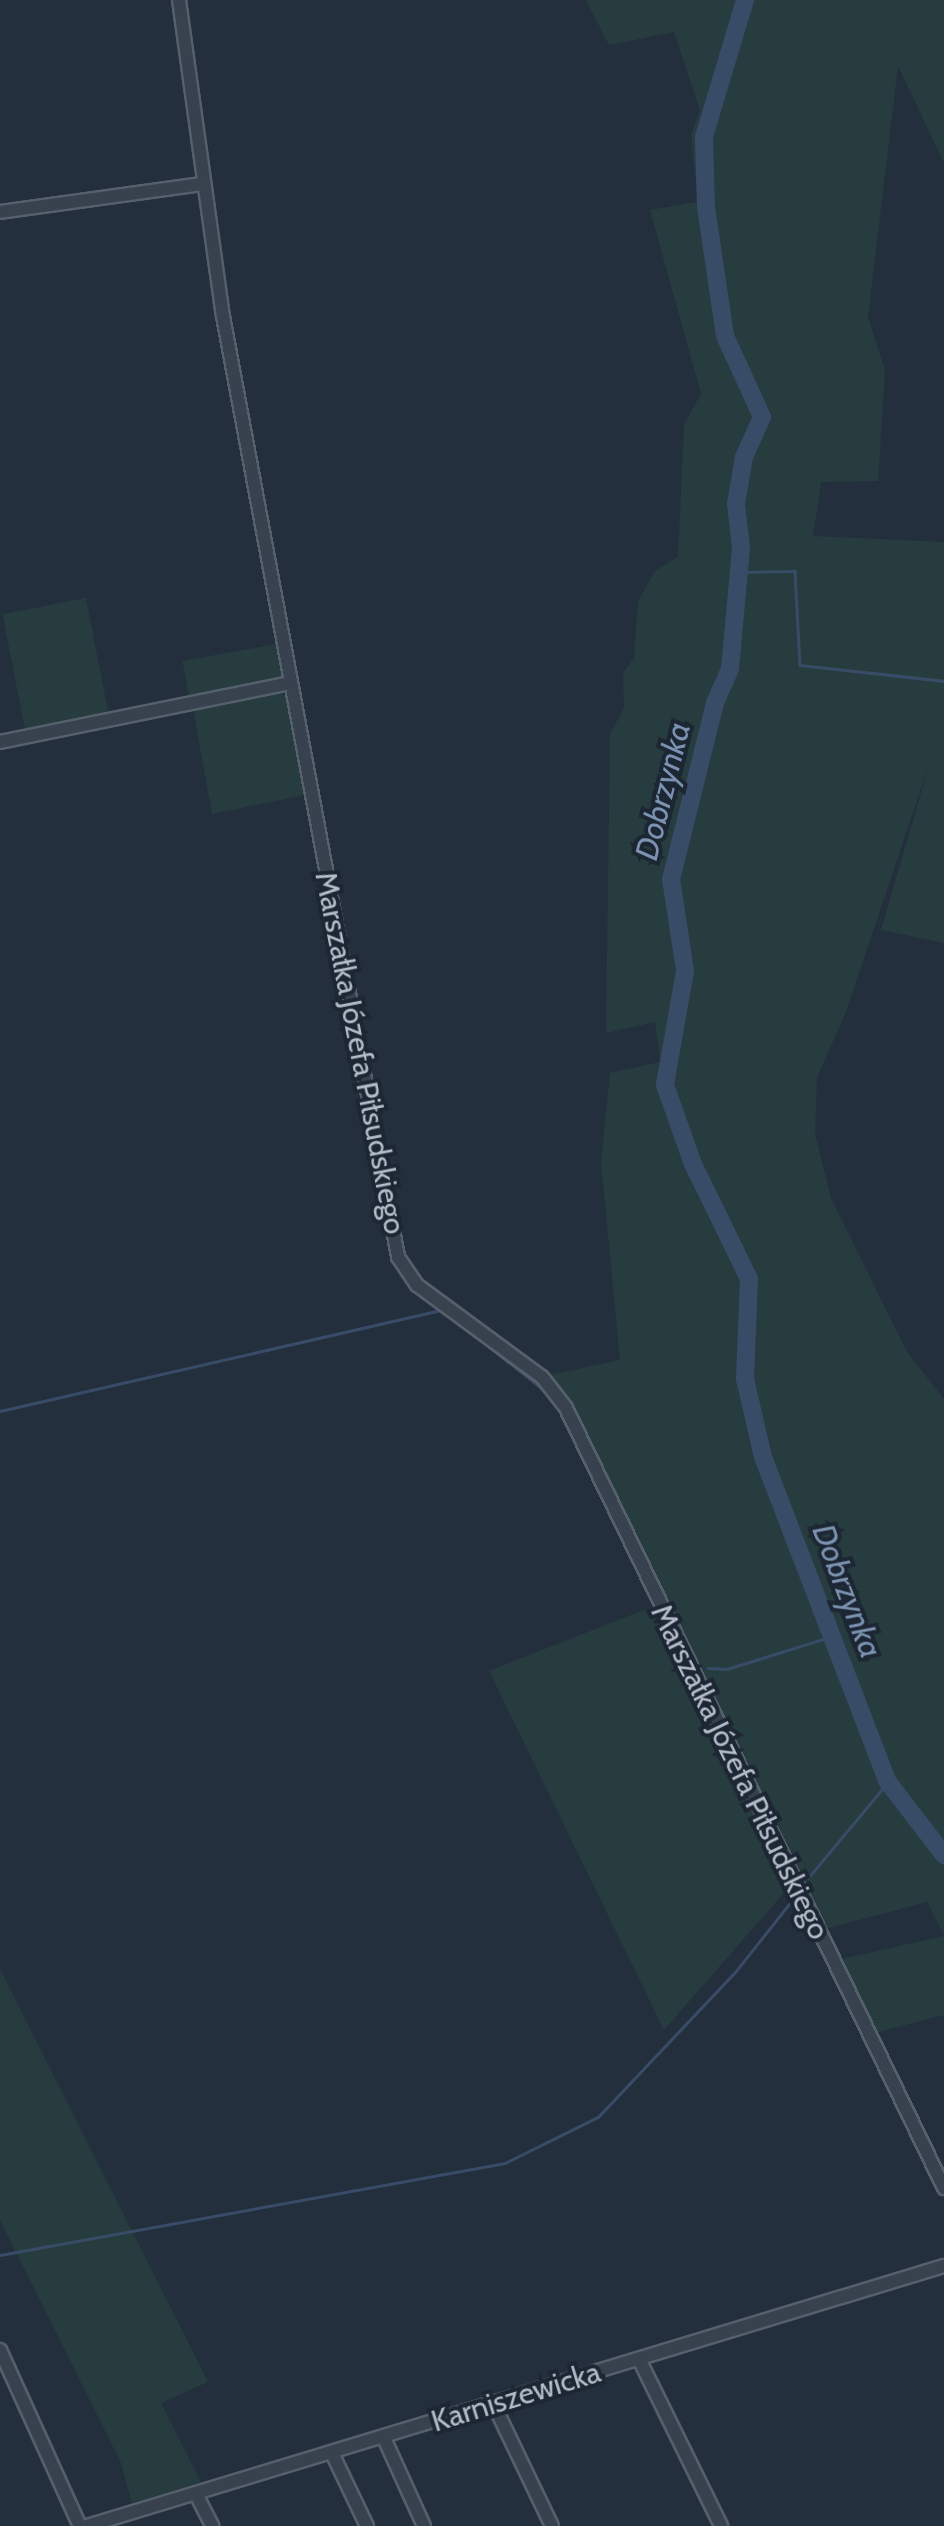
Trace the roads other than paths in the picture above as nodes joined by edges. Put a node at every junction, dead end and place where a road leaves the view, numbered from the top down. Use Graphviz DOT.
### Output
graph roads {
  1 [pos="180,0"];
  2 [pos="203,184"];
  3 [pos="0,212"];
  4 [pos="292,683"];
  5 [pos="0,742"];
  6 [pos="944,2188"];
  7 [pos="944,2266"];
  8 [pos="0,2350"];
  9 [pos="639,2359"];
  10 [pos="493,2403"];
  11 [pos="384,2438"];
  12 [pos="332,2453"];
  13 [pos="196,2494"];
  14 [pos="84,2526"];
  15 [pos="212,2526"];
  16 [pos="366,2526"];
  17 [pos="424,2526"];
  18 [pos="552,2526"];
  19 [pos="721,2526"];
  1 -- 2 [label="street, Marszałka Józefa Piłsudskiego"];
  2 -- 3 [label="street"];
  2 -- 4 [label="street, Marszałka Józefa Piłsudskiego"];
  4 -- 5 [label="street"];
  4 -- 6 [label="street, Marszałka Józefa Piłsudskiego"];
  7 -- 9 [label="street, Karniszewicka"];
  8 -- 14 [label="street"];
  9 -- 10 [label="street, Karniszewicka"];
  9 -- 19 [label="street"];
  10 -- 11 [label="street, Karniszewicka"];
  10 -- 18 [label="street"];
  11 -- 12 [label="street, Karniszewicka"];
  11 -- 17 [label="street"];
  12 -- 13 [label="street, Karniszewicka"];
  12 -- 16 [label="street"];
  13 -- 14 [label="street, Karniszewicka"];
  13 -- 15 [label="street"];
}
